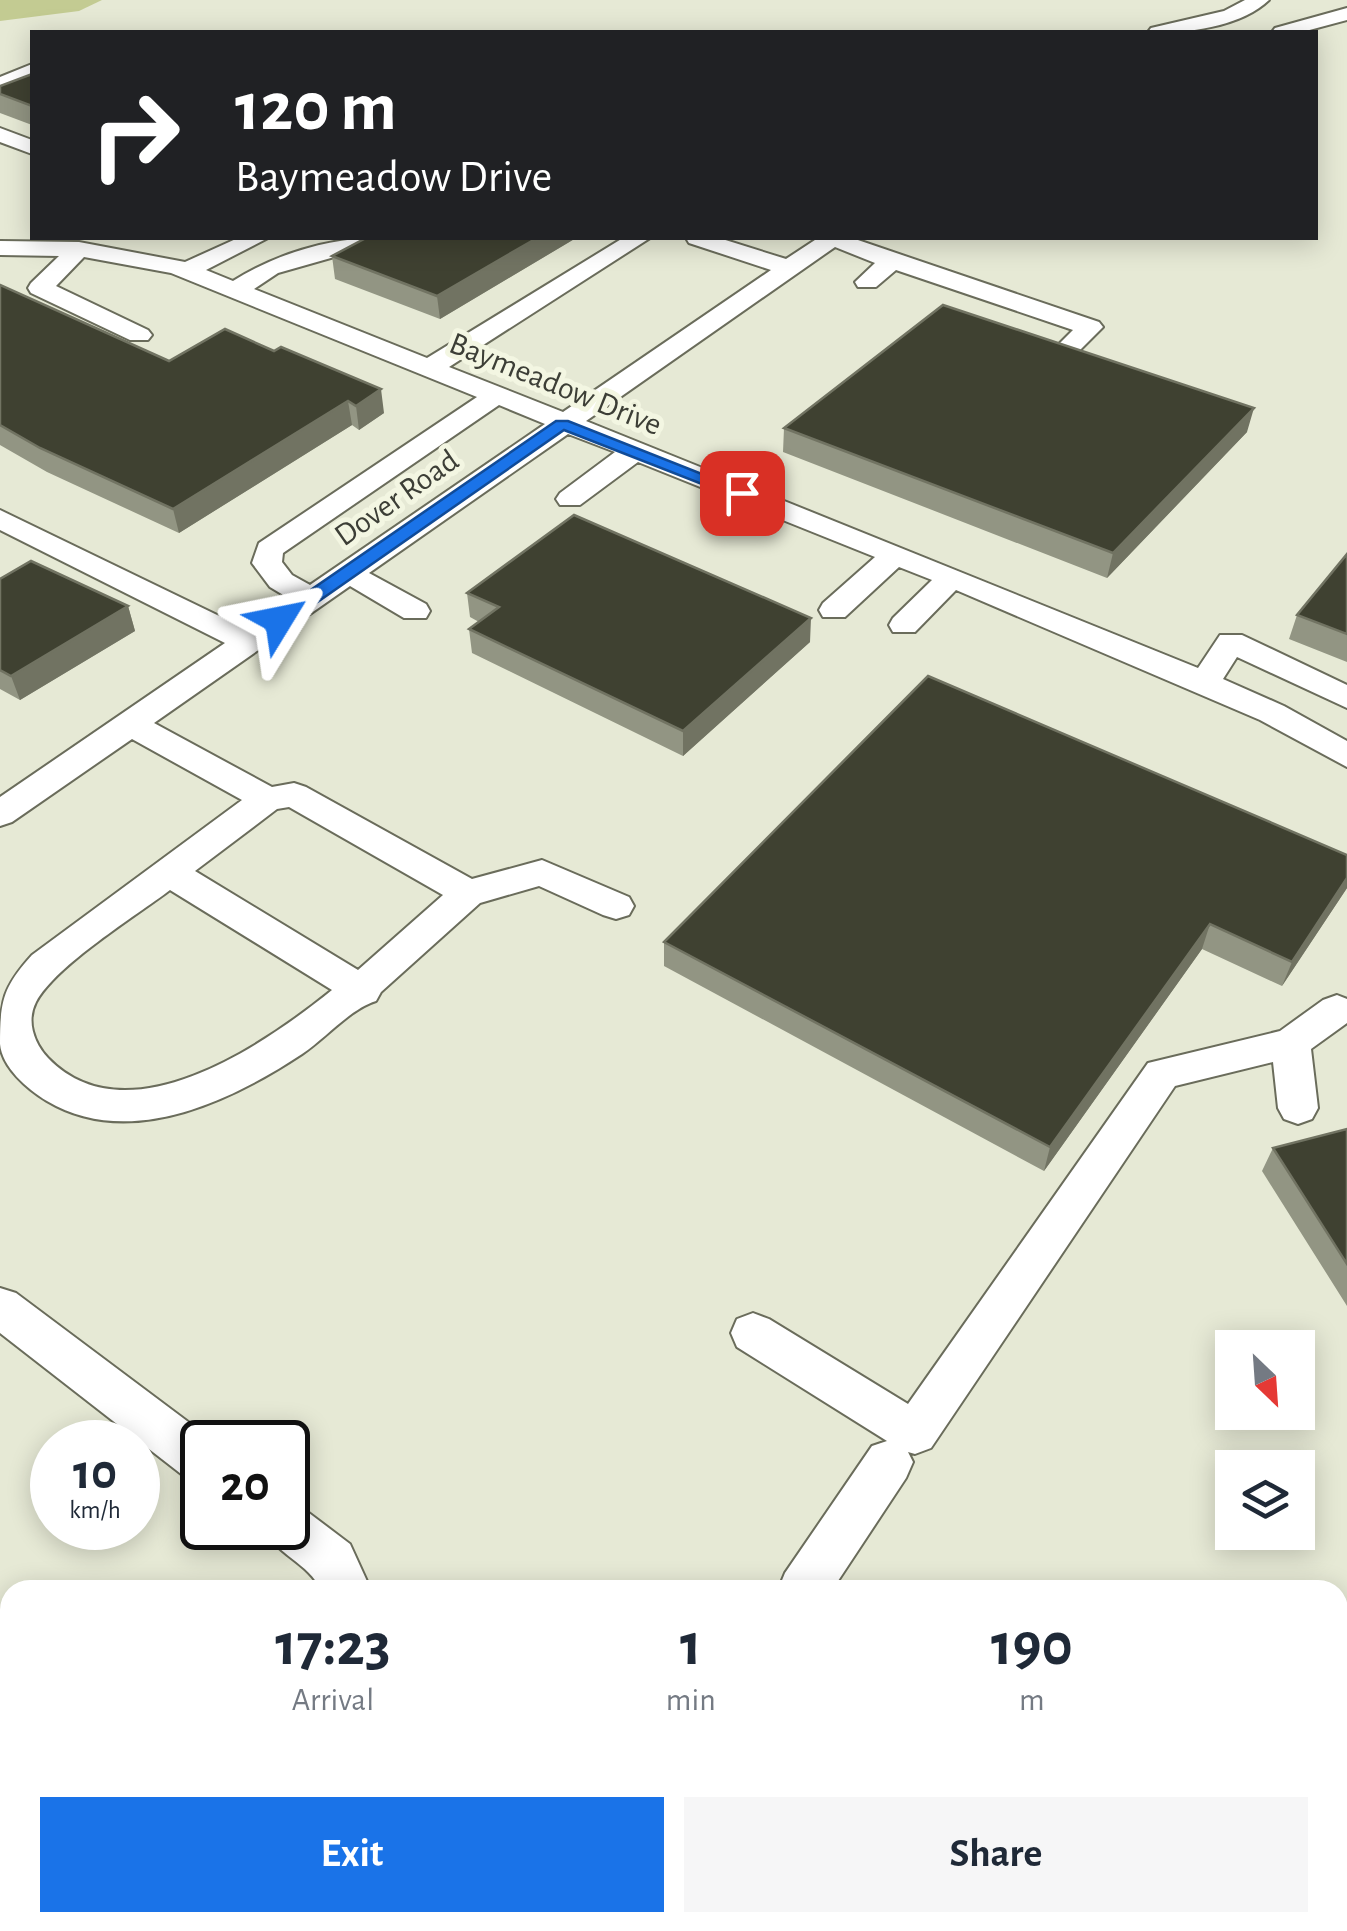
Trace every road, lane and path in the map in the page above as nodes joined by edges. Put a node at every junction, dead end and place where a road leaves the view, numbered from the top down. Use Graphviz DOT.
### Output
graph roads {
  1 [pos="1260,0"];
  2 [pos="1347,14"];
  3 [pos="1166,30"];
  4 [pos="1289,30"];
  5 [pos="30,71"];
  6 [pos="0,84"];
  7 [pos="0,134"];
  8 [pos="30,147"];
  9 [pos="252,240"];
  10 [pos="360,240"];
  11 [pos="636,240"];
  12 [pos="703,240"];
  13 [pos="830,240"];
  14 [pos="838,240"];
  15 [pos="21,244"];
  16 [pos="78,249"];
  17 [pos="892,261"];
  18 [pos="789,268"];
  19 [pos="187,270"];
  20 [pos="867,282"];
  21 [pos="236,290"];
  22 [pos="494,327"];
  23 [pos="139,335"];
  24 [pos="523,338"];
  25 [pos="1067,349"];
  26 [pos="428,368"];
  27 [pos="495,396"];
  28 [pos="562,424"];
  29 [pos="633,452"];
  30 [pos="570,499"];
  31 [pos="0,520"];
  32 [pos="894,555"];
  33 [pos="348,573"];
  34 [pos="951,578"];
  35 [pos="312,598"];
  36 [pos="834,610"];
  37 [pos="415,612"];
  38 [pos="904,624"];
  39 [pos="247,642"];
  40 [pos="1204,683"];
  41 [pos="1347,698"];
  42 [pos="130,724"];
  43 [pos="1347,756"];
  44 [pos="268,799"];
  45 [pos="0,814"];
  46 [pos="169,872"];
  47 [pos="468,893"];
  48 [pos="616,906"];
  49 [pos="364,991"];
  50 [pos="1337,1010"];
  51 [pos="1291,1043"];
  52 [pos="1298,1108"];
  53 [pos="0,1306"];
  54 [pos="753,1334"];
  55 [pos="180,1444"];
  56 [pos="888,1462"];
  57 [pos="310,1544"];
  58 [pos="341,1580"];
  59 [pos="810,1580"];
  1 -- 3 [label="street"];
  2 -- 4 [label="street"];
  5 -- 6 [label="street"];
  7 -- 8 [label="street"];
  9 -- 19 [label="street"];
  10 -- 21 [label="street"];
  11 -- 22 [label="street"];
  12 -- 18 [label="street"];
  13 -- 18 [label="street, Dover Road"];
  14 -- 17 [label="street"];
  15 -- 16 [label="street, Baymeadow Drive"];
  16 -- 19 [label="street, Baymeadow Drive"];
  16 -- 23 [label="street"];
  17 -- 20 [label="street"];
  17 -- 25 [label="street"];
  18 -- 28 [label="street, Dover Road"];
  19 -- 21 [label="street, Baymeadow Drive"];
  21 -- 26 [label="street, Baymeadow Drive"];
  22 -- 24 [label="street"];
  22 -- 26 [label="street"];
  26 -- 27 [label="street, Baymeadow Drive"];
  27 -- 28 [label="street, Baymeadow Drive"];
  27 -- 35 [label="street"];
  28 -- 29 [label="street, Baymeadow Drive"];
  28 -- 33 [label="street, Dover Road"];
  29 -- 30 [label="street"];
  29 -- 32 [label="street, Baymeadow Drive"];
  31 -- 39 [label="street"];
  32 -- 34 [label="street, Baymeadow Drive"];
  32 -- 36 [label="street"];
  33 -- 35 [label="street, Dover Road"];
  33 -- 37 [label="street"];
  34 -- 38 [label="street"];
  34 -- 40 [label="street, Baymeadow Drive"];
  35 -- 39 [label="street, Dover Road"];
  39 -- 42 [label="street, Dover Road"];
  40 -- 41 [label="street"];
  40 -- 43 [label="street, Baymeadow Drive"];
  42 -- 44 [label="street"];
  42 -- 45 [label="street, Dover Road"];
  44 -- 46 [label="street"];
  44 -- 47 [label="street"];
  46 -- 49 [label="street"];
  46 -- 49 [label="street"];
  47 -- 48 [label="street"];
  47 -- 49 [label="street"];
  50 -- 51 [label="street"];
  51 -- 52 [label="street"];
  51 -- 54 [label="street"];
  53 -- 55 [label="street"];
  56 -- 59 [label="street"];
  57 -- 58 [label="street"];
}
